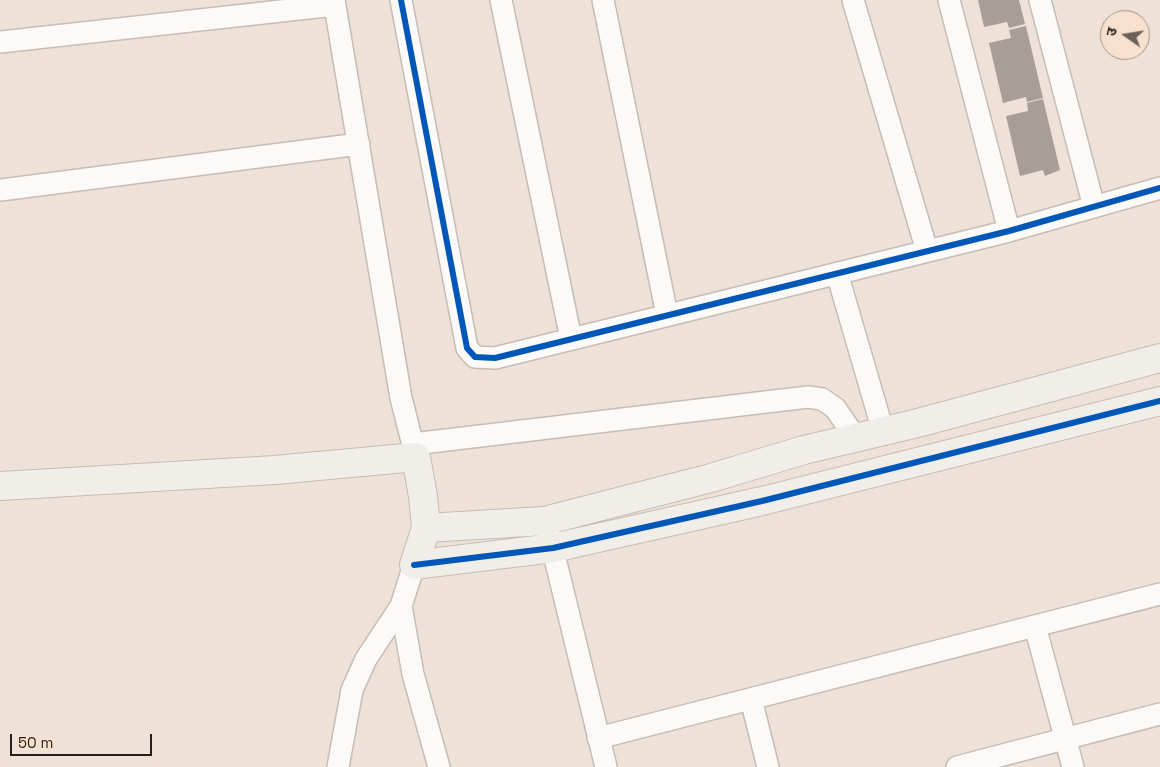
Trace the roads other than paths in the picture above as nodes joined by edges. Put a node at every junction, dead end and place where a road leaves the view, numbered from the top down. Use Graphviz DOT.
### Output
graph roads {
  1 [pos="401,0"];
  2 [pos="501,0"];
  3 [pos="602,0"];
  4 [pos="853,0"];
  5 [pos="949,0"];
  6 [pos="1040,0"];
  7 [pos="334,3"];
  8 [pos="0,42"];
  9 [pos="359,144"];
  10 [pos="1,185"];
  11 [pos="1160,188"];
  12 [pos="1094,207"];
  13 [pos="1009,231"];
  14 [pos="927,251"];
  15 [pos="837,273"];
  16 [pos="667,315"];
  17 [pos="571,339"];
  18 [pos="1160,358"];
  19 [pos="1160,401"];
  20 [pos="883,431"];
  21 [pos="856,438"];
  22 [pos="414,450"];
  23 [pos="0,486"];
  24 [pos="544,521"];
  25 [pos="426,528"];
  26 [pos="553,548"];
  27 [pos="414,565"];
  28 [pos="1160,594"];
  29 [pos="401,606"];
  30 [pos="1035,626"];
  31 [pos="751,699"];
  32 [pos="1160,714"];
  33 [pos="598,738"];
  34 [pos="1065,738"];
  35 [pos="338,767"];
  36 [pos="439,767"];
  37 [pos="606,767"];
  38 [pos="768,767"];
  39 [pos="957,767"];
  40 [pos="1073,767"];
  1 -- 17 [label="street"];
  2 -- 17 [label="street"];
  3 -- 16 [label="street"];
  4 -- 14 [label="street"];
  5 -- 13 [label="street"];
  6 -- 12 [label="street"];
  7 -- 8 [label="street"];
  7 -- 9 [label="street"];
  9 -- 10 [label="street"];
  9 -- 22 [label="street"];
  11 -- 12 [label="street"];
  12 -- 13 [label="street"];
  13 -- 14 [label="street"];
  14 -- 15 [label="street"];
  15 -- 16 [label="street"];
  15 -- 20 [label="street"];
  16 -- 17 [label="street"];
  18 -- 20 [label="street"];
  19 -- 26 [label="street"];
  20 -- 21 [label="street"];
  21 -- 22 [label="street"];
  21 -- 24 [label="street"];
  22 -- 23 [label="street"];
  22 -- 25 [label="street"];
  24 -- 25 [label="street"];
  24 -- 26 [label="street"];
  25 -- 27 [label="street"];
  26 -- 27 [label="street"];
  26 -- 33 [label="street"];
  27 -- 29 [label="street"];
  28 -- 30 [label="street"];
  29 -- 35 [label="street"];
  29 -- 36 [label="street"];
  30 -- 31 [label="street"];
  30 -- 34 [label="street"];
  31 -- 33 [label="street"];
  31 -- 38 [label="street"];
  32 -- 34 [label="street"];
  33 -- 37 [label="street"];
  34 -- 39 [label="street"];
  34 -- 40 [label="street"];
}
